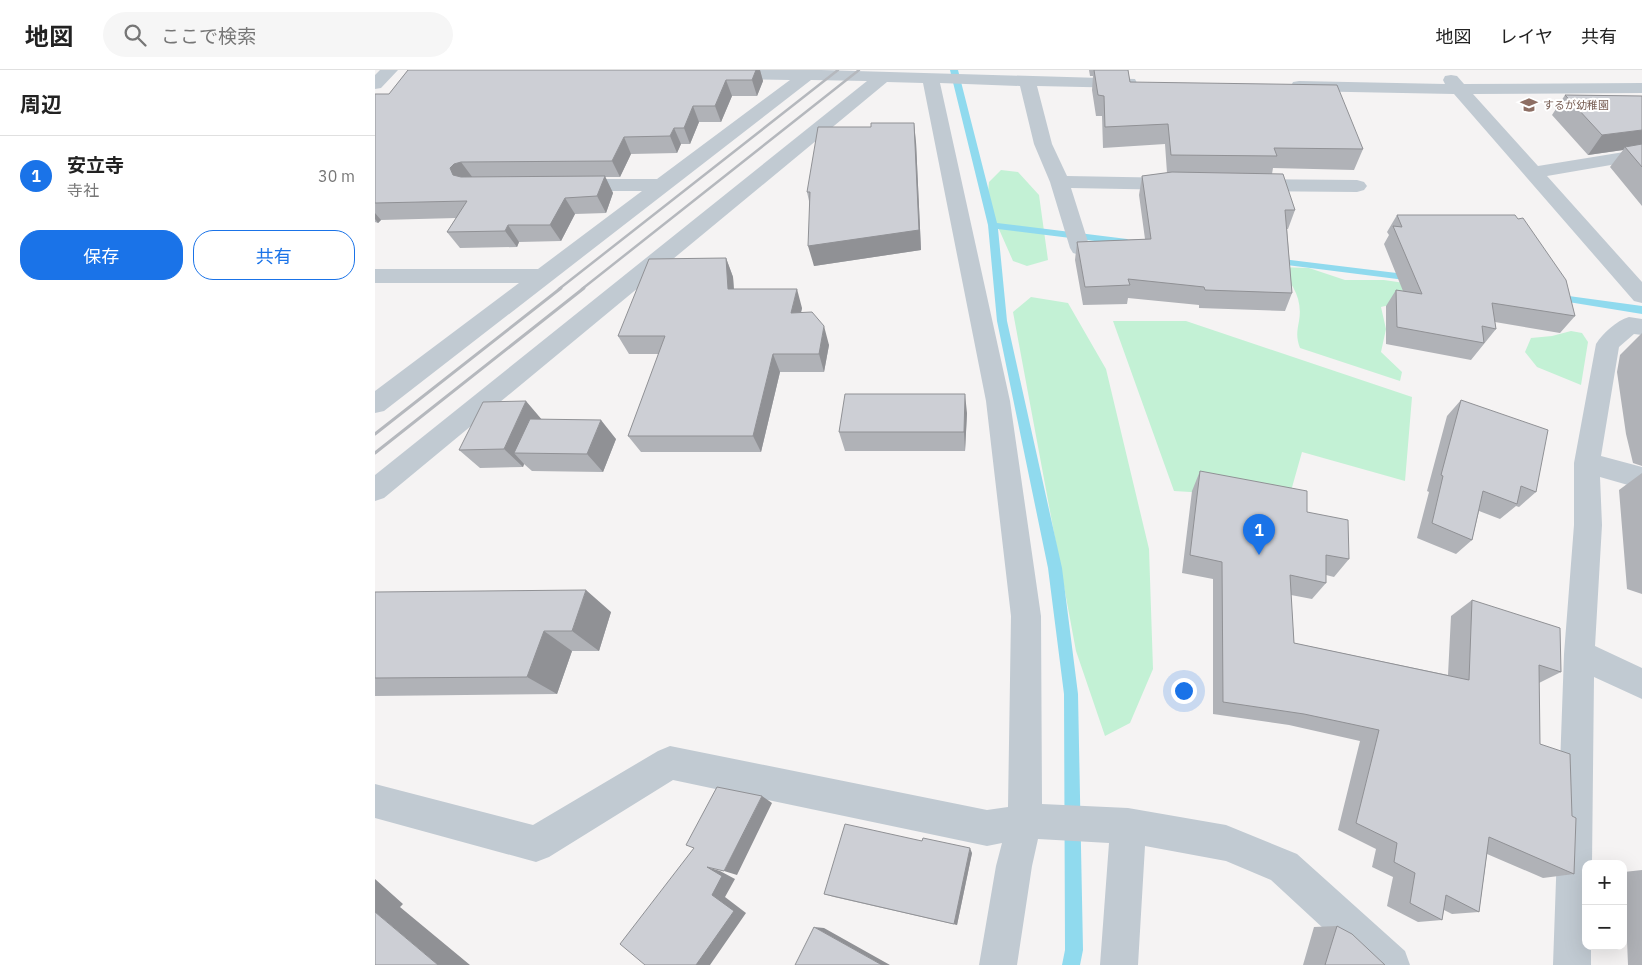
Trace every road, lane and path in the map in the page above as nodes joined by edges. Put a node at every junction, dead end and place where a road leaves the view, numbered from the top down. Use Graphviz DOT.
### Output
graph roads {
  1 [pos="389,70"];
  2 [pos="1444,70"];
  3 [pos="811,72"];
  4 [pos="704,73"];
  5 [pos="882,77"];
  6 [pos="931,80"];
  7 [pos="1028,82"];
  8 [pos="375,84"];
  9 [pos="1145,84"];
  10 [pos="1282,86"];
  11 [pos="1642,88"];
  12 [pos="1458,89"];
  13 [pos="1642,152"];
  14 [pos="1533,173"];
  15 [pos="1060,182"];
  16 [pos="1199,184"];
  17 [pos="1228,184"];
  18 [pos="663,185"];
  19 [pos="558,186"];
  20 [pos="1357,186"];
  21 [pos="1080,248"];
  22 [pos="375,276"];
  23 [pos="544,276"];
  24 [pos="1642,296"];
  25 [pos="1642,327"];
  26 [pos="375,404"];
  27 [pos="1587,464"];
  28 [pos="1642,478"];
  29 [pos="375,490"];
  30 [pos="1579,654"];
  31 [pos="1642,684"];
  32 [pos="375,801"];
  33 [pos="1025,821"];
  34 [pos="1128,826"];
  35 [pos="998,965"];
  36 [pos="1119,965"];
  37 [pos="1391,965"];
  38 [pos="1572,965"];
  1 -- 8 [label="street"];
  2 -- 12 [label="street"];
  3 -- 4 [label="street"];
  3 -- 5 [label="street"];
  3 -- 18 [label="street"];
  5 -- 6 [label="street"];
  5 -- 29 [label="street"];
  6 -- 7 [label="street"];
  6 -- 33 [label="street"];
  7 -- 9 [label="street"];
  7 -- 15 [label="street"];
  10 -- 12 [label="street"];
  11 -- 12 [label="street"];
  12 -- 14 [label="street"];
  13 -- 14 [label="street"];
  14 -- 24 [label="street"];
  15 -- 16 [label="street"];
  15 -- 21 [label="street"];
  17 -- 20 [label="street"];
  18 -- 19 [label="street"];
  18 -- 23 [label="street"];
  22 -- 23 [label="street"];
  23 -- 26 [label="street"];
  25 -- 27 [label="street"];
  27 -- 28 [label="street"];
  27 -- 30 [label="street"];
  30 -- 31 [label="street"];
  30 -- 38 [label="street"];
  32 -- 33 [label="street"];
  33 -- 34 [label="street"];
  33 -- 35 [label="street"];
  34 -- 36 [label="street"];
  34 -- 37 [label="street"];
}
